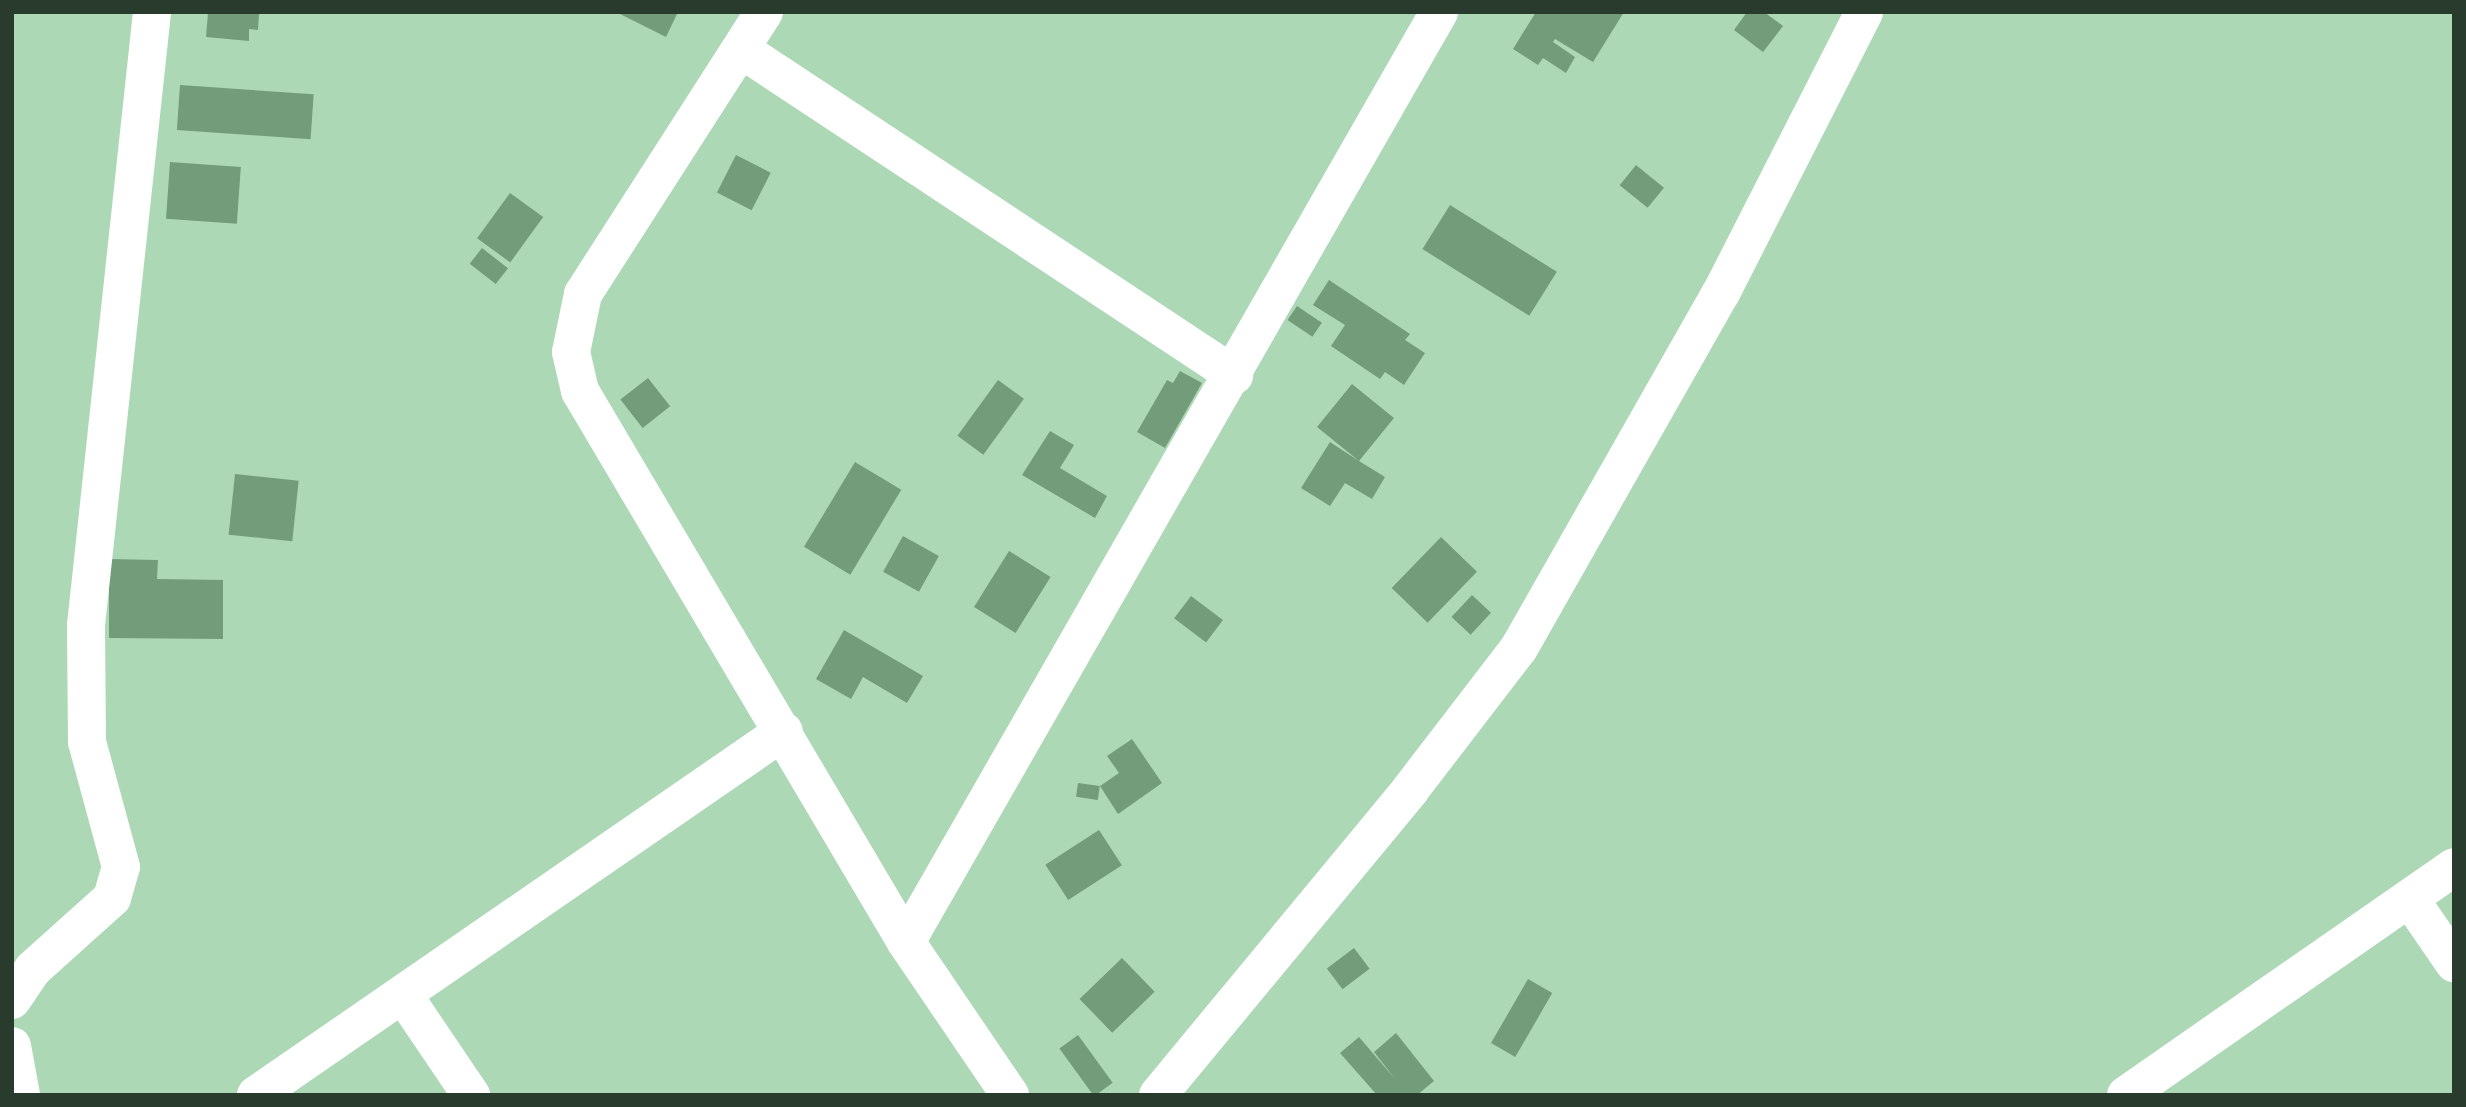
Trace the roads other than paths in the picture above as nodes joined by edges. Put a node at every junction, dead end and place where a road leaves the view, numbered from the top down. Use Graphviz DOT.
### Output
graph roads {
  1 [pos="152,12"];
  2 [pos="764,12"];
  3 [pos="1439,12"];
  4 [pos="1864,12"];
  5 [pos="742,50"];
  6 [pos="1234,375"];
  7 [pos="784,731"];
  8 [pos="2454,867"];
  9 [pos="2410,899"];
  10 [pos="906,942"];
  11 [pos="2454,963"];
  12 [pos="404,996"];
  13 [pos="12,1000"];
  14 [pos="12,1046"];
  15 [pos="21,1095"];
  16 [pos="256,1095"];
  17 [pos="471,1095"];
  18 [pos="1010,1095"];
  19 [pos="1158,1095"];
  20 [pos="2126,1095"];
  1 -- 13 [label="street"];
  2 -- 5 [label="street"];
  3 -- 6 [label="street"];
  4 -- 19 [label="street"];
  5 -- 6 [label="street"];
  5 -- 7 [label="street"];
  6 -- 10 [label="street"];
  7 -- 10 [label="street"];
  7 -- 12 [label="street"];
  8 -- 9 [label="street"];
  9 -- 11 [label="street"];
  9 -- 20 [label="street"];
  10 -- 18 [label="street"];
  12 -- 16 [label="street"];
  12 -- 17 [label="street"];
  14 -- 15 [label="street"];
}
